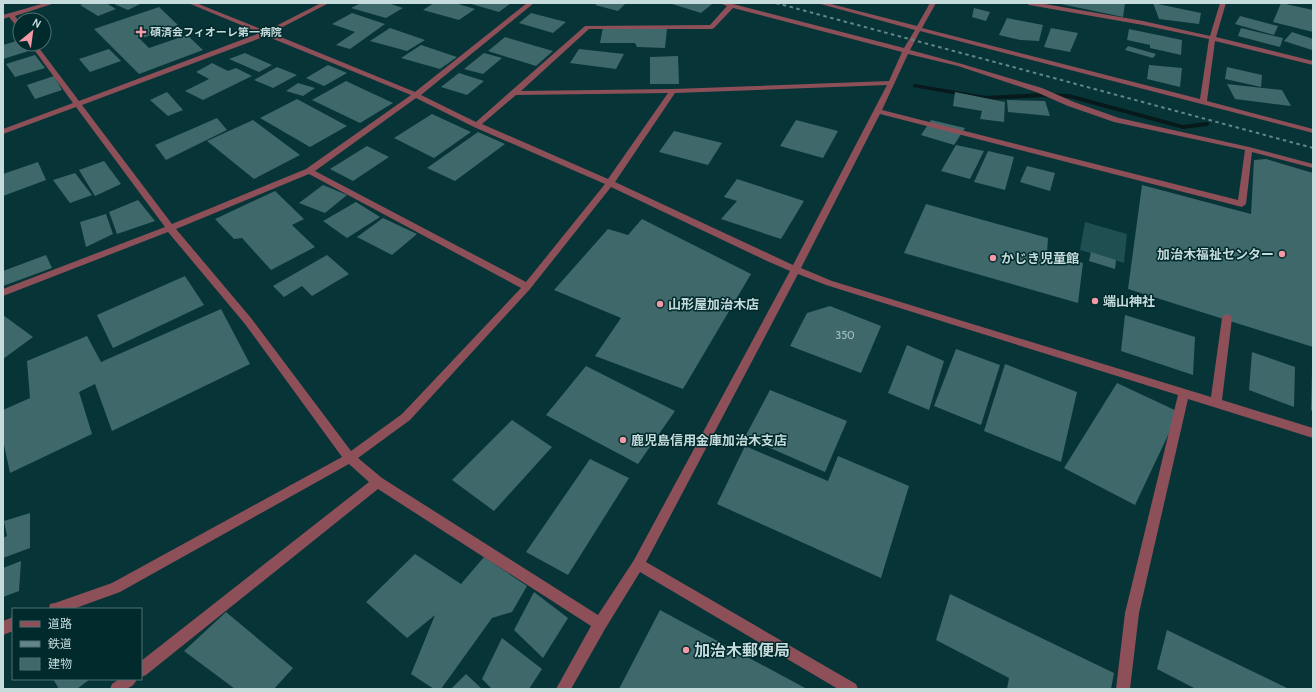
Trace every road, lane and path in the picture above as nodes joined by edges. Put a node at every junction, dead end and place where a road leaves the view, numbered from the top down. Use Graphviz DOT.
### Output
graph roads {
  1 [pos="52,3"];
  2 [pos="191,3"];
  3 [pos="326,3"];
  4 [pos="531,3"];
  5 [pos="722,3"];
  6 [pos="820,3"];
  7 [pos="933,3"];
  8 [pos="1029,3"];
  9 [pos="1223,3"];
  10 [pos="731,6"];
  11 [pos="11,15"];
  12 [pos="3,17"];
  13 [pos="919,29"];
  14 [pos="267,33"];
  15 [pos="1212,38"];
  16 [pos="906,51"];
  17 [pos="39,52"];
  18 [pos="1313,63"];
  19 [pos="890,83"];
  20 [pos="673,91"];
  21 [pos="514,93"];
  22 [pos="416,95"];
  23 [pos="1203,102"];
  24 [pos="79,104"];
  25 [pos="878,111"];
  26 [pos="477,125"];
  27 [pos="1313,131"];
  28 [pos="3,132"];
  29 [pos="1249,149"];
  30 [pos="1313,166"];
  31 [pos="309,171"];
  32 [pos="610,183"];
  33 [pos="170,228"];
  34 [pos="795,270"];
  35 [pos="527,287"];
  36 [pos="3,293"];
  37 [pos="1227,318"];
  38 [pos="1184,392"];
  39 [pos="1216,402"];
  40 [pos="1313,433"];
  41 [pos="350,458"];
  42 [pos="378,482"];
  43 [pos="638,564"];
  44 [pos="58,608"];
  45 [pos="600,624"];
  46 [pos="142,669"];
  47 [pos="129,680"];
  48 [pos="117,689"];
  49 [pos="563,689"];
  50 [pos="851,689"];
  51 [pos="1123,689"];
  1 -- 11 [label="street"];
  2 -- 14 [label="street"];
  3 -- 14 [label="street"];
  4 -- 22 [label="street"];
  5 -- 10 [label="street"];
  6 -- 13 [label="street"];
  7 -- 13 [label="street"];
  8 -- 15 [label="street"];
  9 -- 15 [label="street"];
  10 -- 16 [label="street"];
  10 -- 21 [label="street"];
  11 -- 12 [label="street"];
  13 -- 16 [label="street"];
  13 -- 23 [label="street"];
  14 -- 22 [label="street"];
  14 -- 24 [label="street"];
  15 -- 18 [label="street"];
  15 -- 23 [label="street"];
  16 -- 19 [label="street"];
  16 -- 29 [label="street"];
  17 -- 24 [label="street"];
  19 -- 20 [label="street"];
  19 -- 25 [label="street"];
  20 -- 21 [label="street"];
  20 -- 32 [label="street"];
  21 -- 26 [label="street"];
  22 -- 26 [label="street"];
  22 -- 31 [label="street"];
  23 -- 27 [label="street"];
  24 -- 28 [label="street"];
  24 -- 33 [label="street"];
  25 -- 29 [label="street"];
  25 -- 34 [label="street"];
  26 -- 32 [label="street"];
  29 -- 30 [label="street"];
  31 -- 33 [label="street"];
  31 -- 35 [label="street"];
  32 -- 34 [label="street"];
  32 -- 35 [label="street"];
  33 -- 36 [label="street"];
  33 -- 41 [label="street"];
  34 -- 38 [label="street"];
  34 -- 43 [label="street"];
  35 -- 41 [label="street"];
  37 -- 39 [label="street"];
  38 -- 39 [label="street"];
  38 -- 51 [label="street"];
  39 -- 40 [label="street"];
  41 -- 42 [label="street"];
  41 -- 44 [label="street"];
  42 -- 45 [label="street"];
  42 -- 46 [label="street"];
  43 -- 45 [label="street"];
  43 -- 50 [label="street"];
  45 -- 49 [label="street"];
  47 -- 48 [label="street"];
}
